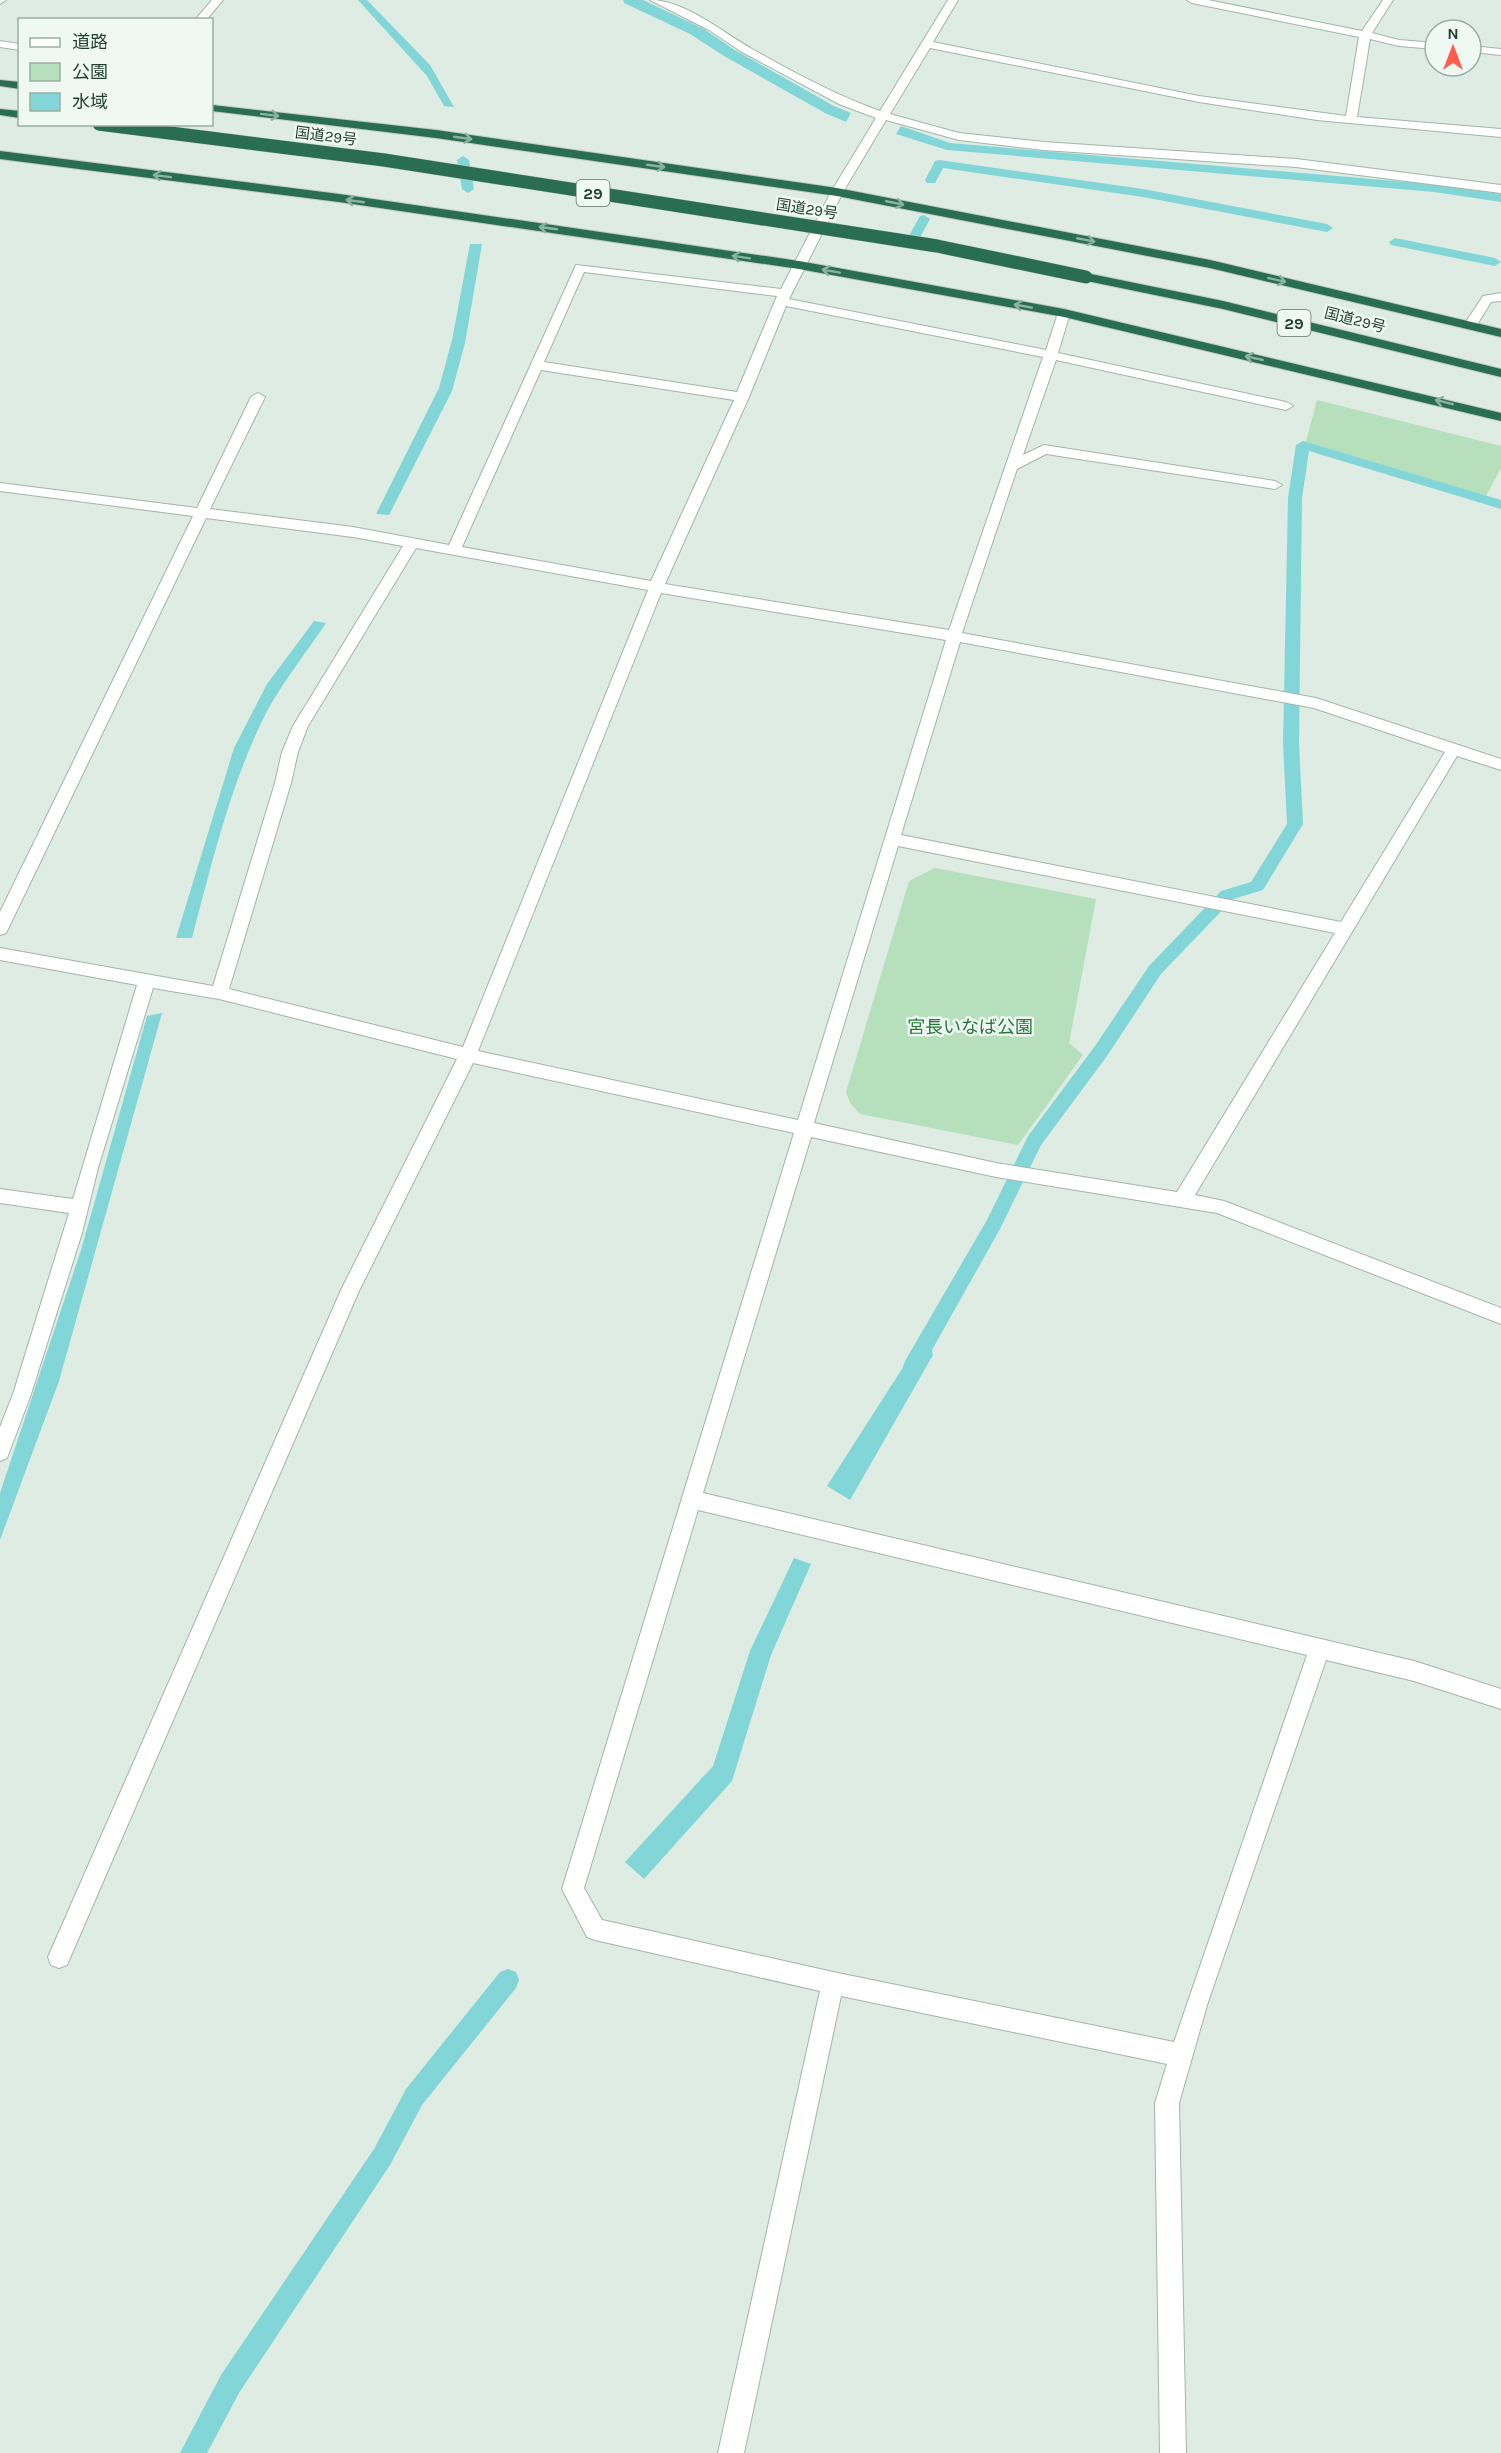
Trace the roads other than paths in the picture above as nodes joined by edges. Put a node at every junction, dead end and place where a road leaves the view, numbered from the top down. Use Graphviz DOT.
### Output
graph roads {
  1 [pos="218,0"];
  2 [pos="655,0"];
  3 [pos="953,0"];
  4 [pos="1192,0"];
  5 [pos="1388,0"];
  6 [pos="202,18"];
  7 [pos="1365,35"];
  8 [pos="0,44"];
  9 [pos="927,44"];
  10 [pos="1423,45"];
  11 [pos="18,47"];
  12 [pos="1483,51"];
  13 [pos="1501,52"];
  14 [pos="0,83"];
  15 [pos="18,86"];
  16 [pos="213,108"];
  17 [pos="0,112"];
  18 [pos="18,115"];
  19 [pos="883,116"];
  20 [pos="1351,120"];
  21 [pos="115,126"];
  22 [pos="1501,133"];
  23 [pos="0,155"];
  24 [pos="1501,189"];
  25 [pos="837,192"];
  26 [pos="799,266"];
  27 [pos="783,297"];
  28 [pos="1501,297"];
  29 [pos="1064,313"];
  30 [pos="1470,325"];
  31 [pos="1501,333"];
  32 [pos="1051,354"];
  33 [pos="536,365"];
  34 [pos="1501,373"];
  35 [pos="258,397"];
  36 [pos="742,397"];
  37 [pos="1286,406"];
  38 [pos="1501,417"];
  39 [pos="1011,467"];
  40 [pos="1275,485"];
  41 [pos="0,487"];
  42 [pos="203,513"];
  43 [pos="412,543"];
  44 [pos="454,550"];
  45 [pos="656,587"];
  46 [pos="954,636"];
  47 [pos="1454,749"];
  48 [pos="1501,765"];
  49 [pos="893,840"];
  50 [pos="0,929"];
  51 [pos="1346,929"];
  52 [pos="0,954"];
  53 [pos="147,980"];
  54 [pos="219,993"];
  55 [pos="468,1054"];
  56 [pos="804,1128"];
  57 [pos="0,1196"];
  58 [pos="1182,1200"];
  59 [pos="79,1207"];
  60 [pos="1501,1315"];
  61 [pos="0,1452"];
  62 [pos="691,1499"];
  63 [pos="1319,1649"];
  64 [pos="1501,1699"];
  65 [pos="59,1957"];
  66 [pos="833,1983"];
  67 [pos="1181,2055"];
  68 [pos="731,2453"];
  69 [pos="1173,2453"];
  1 -- 6 [label="street"];
  2 -- 19 [label="street"];
  3 -- 9 [label="street"];
  4 -- 7 [label="street"];
  5 -- 7 [label="street"];
  7 -- 10 [label="street"];
  7 -- 20 [label="street"];
  8 -- 11 [label="street"];
  9 -- 19 [label="street"];
  9 -- 20 [label="street"];
  12 -- 13 [label="street"];
  14 -- 15 [label="highway"];
  16 -- 25 [label="highway, one-way"];
  17 -- 18 [label="highway"];
  19 -- 24 [label="street"];
  19 -- 25 [label="street"];
  20 -- 22 [label="street"];
  21 -- 34 [label="highway, 国道29号 / 29, bridge"];
  26 -- 23 [label="highway, one-way"];
  25 -- 26 [label="street"];
  25 -- 30 [label="highway, one-way"];
  26 -- 27 [label="street"];
  29 -- 26 [label="highway, one-way"];
  27 -- 32 [label="street"];
  27 -- 33 [label="street"];
  27 -- 36 [label="street"];
  28 -- 30 [label="street"];
  29 -- 32 [label="street"];
  38 -- 29 [label="highway, one-way"];
  30 -- 31 [label="highway"];
  32 -- 37 [label="street"];
  32 -- 39 [label="street"];
  33 -- 36 [label="street"];
  33 -- 44 [label="street"];
  35 -- 42 [label="street"];
  36 -- 45 [label="street"];
  39 -- 40 [label="street"];
  39 -- 46 [label="street"];
  41 -- 42 [label="street"];
  42 -- 43 [label="street"];
  42 -- 50 [label="street"];
  43 -- 44 [label="street"];
  43 -- 54 [label="street"];
  44 -- 45 [label="street"];
  45 -- 46 [label="street"];
  45 -- 55 [label="street"];
  46 -- 47 [label="street"];
  46 -- 49 [label="street"];
  47 -- 48 [label="street"];
  47 -- 51 [label="street"];
  49 -- 51 [label="street"];
  49 -- 56 [label="street"];
  51 -- 58 [label="street"];
  52 -- 53 [label="street"];
  53 -- 54 [label="street"];
  53 -- 59 [label="street"];
  54 -- 55 [label="street"];
  55 -- 56 [label="street"];
  55 -- 65 [label="street"];
  56 -- 58 [label="street"];
  56 -- 62 [label="street"];
  57 -- 59 [label="street"];
  58 -- 60 [label="street"];
  59 -- 61 [label="street"];
  62 -- 63 [label="street"];
  62 -- 66 [label="street"];
  63 -- 64 [label="street"];
  63 -- 67 [label="street"];
  66 -- 67 [label="street"];
  66 -- 68 [label="street"];
  67 -- 69 [label="street"];
}
